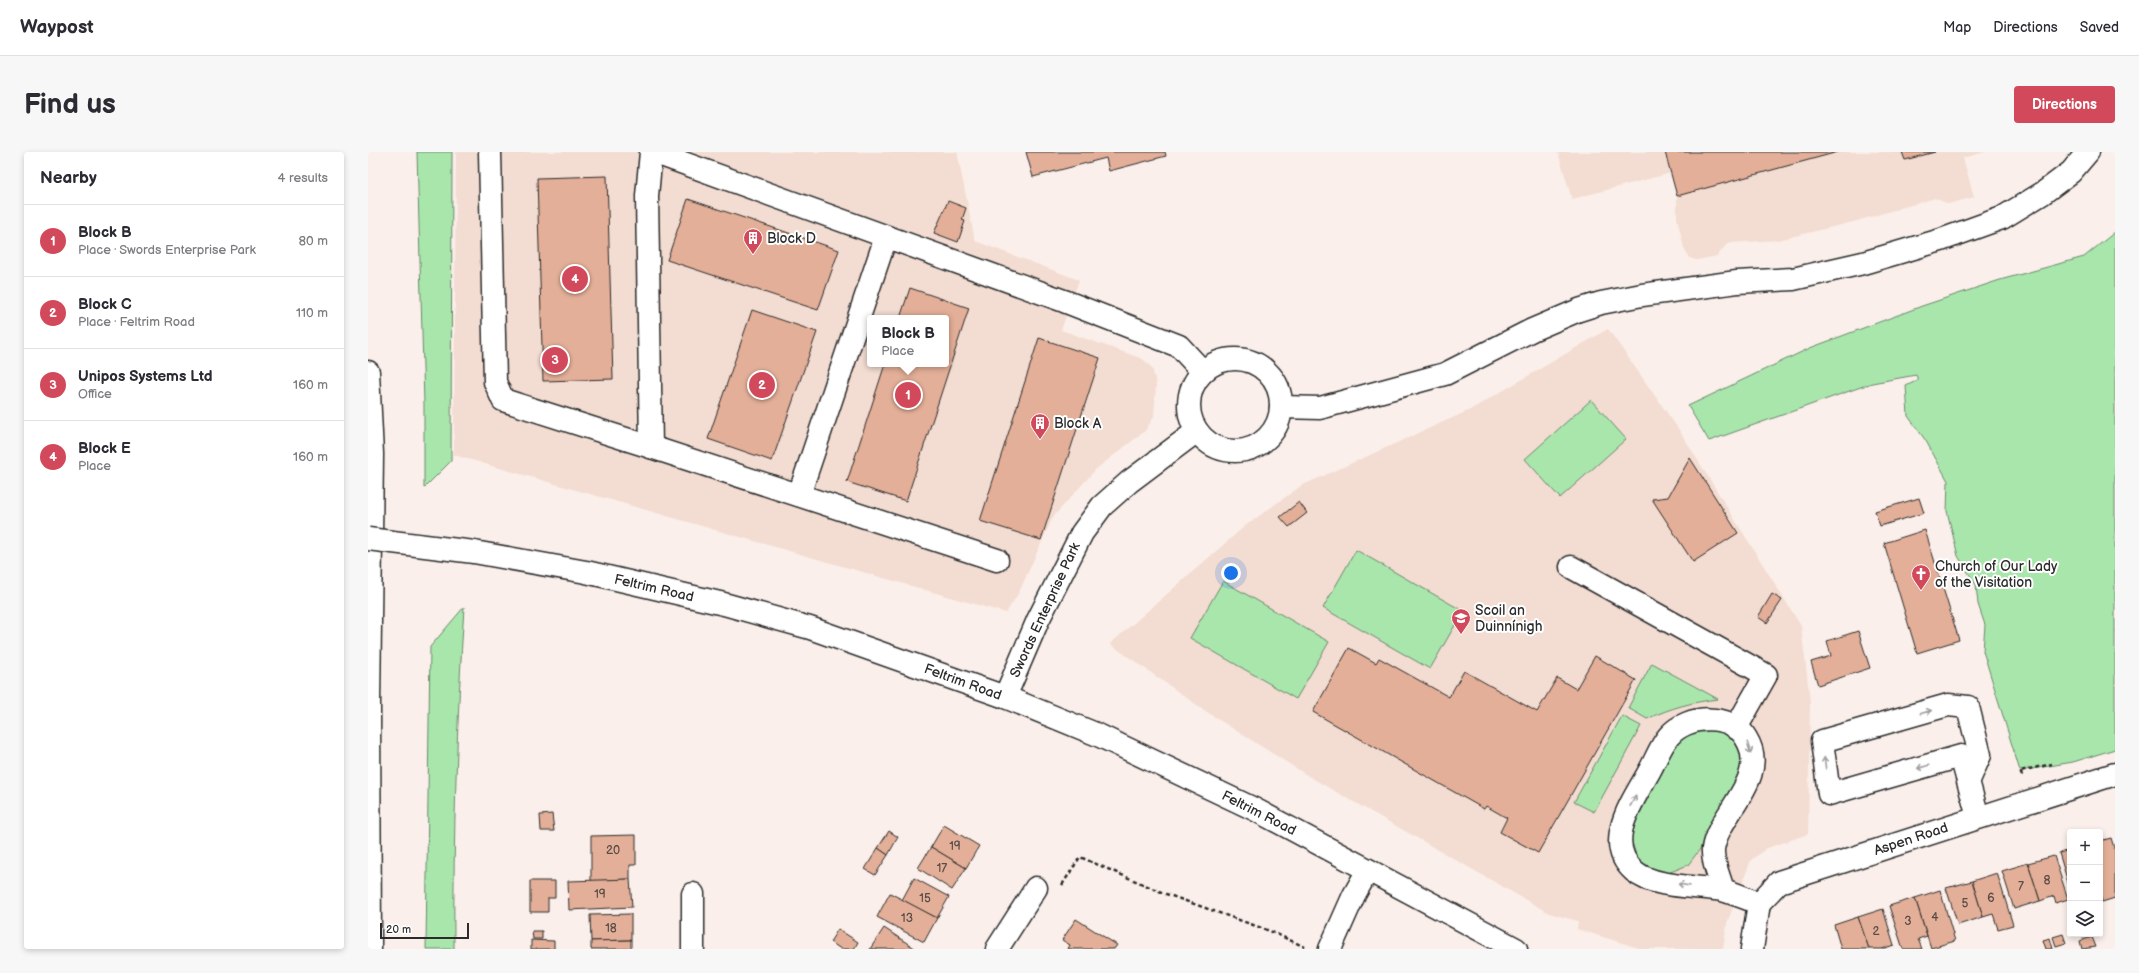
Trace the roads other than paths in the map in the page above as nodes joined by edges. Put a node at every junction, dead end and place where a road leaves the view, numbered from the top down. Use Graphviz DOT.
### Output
graph roads {
  1 [pos="490,152"];
  2 [pos="652,152"];
  3 [pos="2088,152"];
  4 [pos="886,237"];
  5 [pos="368,372"];
  6 [pos="1202,372"];
  7 [pos="1281,407"];
  8 [pos="1197,431"];
  9 [pos="651,447"];
  10 [pos="799,495"];
  11 [pos="368,539"];
  12 [pos="997,560"];
  13 [pos="1571,567"];
  14 [pos="1005,697"];
  15 [pos="1736,728"];
  16 [pos="2115,774"];
  17 [pos="1969,780"];
  18 [pos="1978,817"];
  19 [pos="1368,870"];
  20 [pos="1036,888"];
  21 [pos="1723,890"];
  22 [pos="693,894"];
  23 [pos="1759,903"];
  24 [pos="370,949"];
  25 [pos="693,949"];
  26 [pos="997,949"];
  27 [pos="1330,949"];
  28 [pos="1516,949"];
  29 [pos="1752,949"];
  1 -- 9 [label="main road"];
  2 -- 4 [label="main road"];
  2 -- 9 [label="main road"];
  3 -- 7 [label="main road"];
  4 -- 6 [label="main road"];
  4 -- 10 [label="main road"];
  5 -- 24 [label="main road"];
  6 -- 7 [label="main road"];
  6 -- 8 [label="main road"];
  7 -- 8 [label="main road"];
  8 -- 14 [label="main road, Swords Enterprise Park"];
  9 -- 10 [label="main road"];
  10 -- 12 [label="main road"];
  11 -- 14 [label="main road, Feltrim Road, bridge"];
  13 -- 15 [label="main road"];
  14 -- 19 [label="main road, Feltrim Road"];
  15 -- 21 [label="main road, one-way"];
  21 -- 15 [label="main road, one-way"];
  16 -- 18 [label="main road, Aspen Road"];
  17 -- 17 [label="main road, one-way"];
  17 -- 18 [label="main road"];
  18 -- 23 [label="main road, Aspen Road"];
  19 -- 27 [label="main road"];
  19 -- 28 [label="main road, Feltrim Road"];
  20 -- 26 [label="main road"];
  21 -- 23 [label="main road"];
  22 -- 25 [label="main road"];
  23 -- 29 [label="main road"];
}
